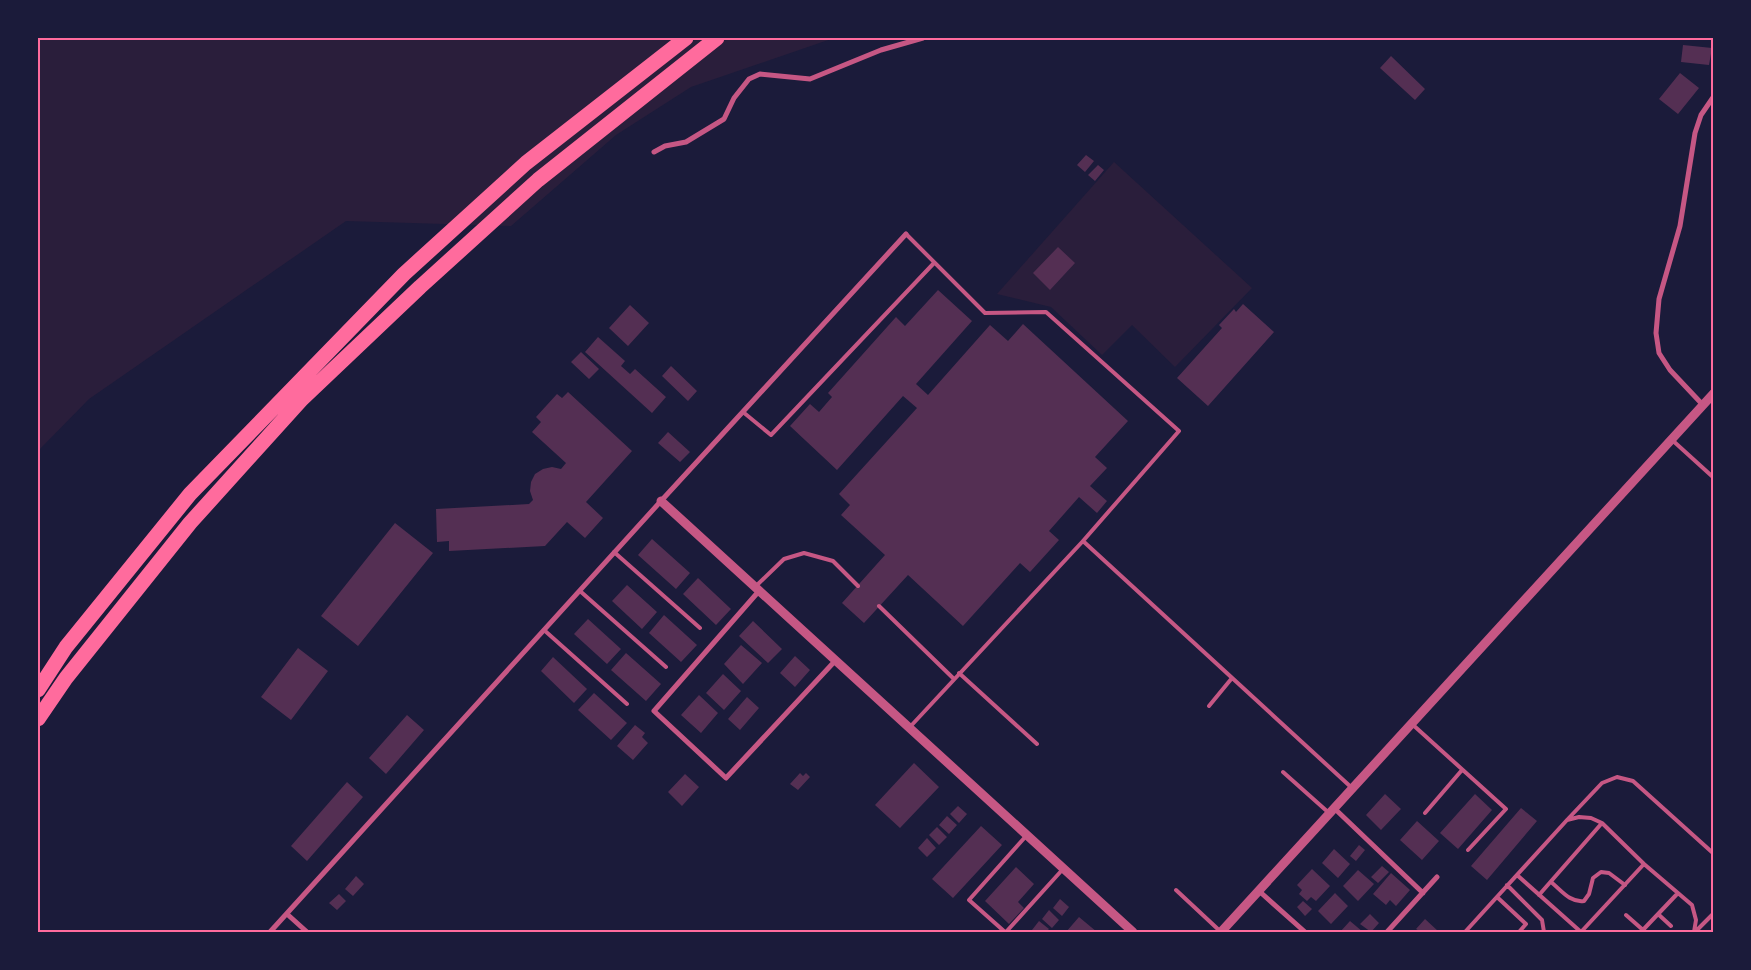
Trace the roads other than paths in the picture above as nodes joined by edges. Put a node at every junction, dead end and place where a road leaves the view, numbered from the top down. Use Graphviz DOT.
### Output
graph roads {
  1 [pos="686,38"];
  2 [pos="718,38"];
  3 [pos="923,38"];
  4 [pos="1714,96"];
  5 [pos="654,152"];
  6 [pos="906,234"];
  7 [pos="934,263"];
  8 [pos="1714,393"];
  9 [pos="1702,404"];
  10 [pos="743,412"];
  11 [pos="1671,439"];
  12 [pos="1714,478"];
  13 [pos="661,501"];
  14 [pos="1083,541"];
  15 [pos="614,552"];
  16 [pos="858,586"];
  17 [pos="757,589"];
  18 [pos="580,591"];
  19 [pos="879,606"];
  20 [pos="700,628"];
  21 [pos="544,630"];
  22 [pos="836,661"];
  23 [pos="666,667"];
  24 [pos="959,673"];
  25 [pos="1232,678"];
  26 [pos="954,679"];
  27 [pos="38,690"];
  28 [pos="626,704"];
  29 [pos="1209,706"];
  30 [pos="38,718"];
  31 [pos="1412,723"];
  32 [pos="909,728"];
  33 [pos="1037,744"];
  34 [pos="1462,770"];
  35 [pos="1283,772"];
  36 [pos="1352,788"];
  37 [pos="1332,811"];
  38 [pos="1425,813"];
  39 [pos="1567,820"];
  40 [pos="1602,823"];
  41 [pos="1027,835"];
  42 [pos="1468,850"];
  43 [pos="1714,854"];
  44 [pos="1644,864"];
  45 [pos="1064,869"];
  46 [pos="1517,875"];
  47 [pos="1437,878"];
  48 [pos="1551,882"];
  49 [pos="1625,885"];
  50 [pos="1507,886"];
  51 [pos="1176,890"];
  52 [pos="1259,890"];
  53 [pos="1423,893"];
  54 [pos="1678,893"];
  55 [pos="1539,895"];
  56 [pos="1497,897"];
  57 [pos="1714,913"];
  58 [pos="287,914"];
  59 [pos="1658,914"];
  60 [pos="1626,915"];
  61 [pos="1671,926"];
  62 [pos="1642,931"];
  63 [pos="270,932"];
  64 [pos="307,932"];
  65 [pos="1006,932"];
  66 [pos="1133,932"];
  67 [pos="1221,932"];
  68 [pos="1305,932"];
  69 [pos="1387,932"];
  70 [pos="1465,932"];
  71 [pos="1518,932"];
  72 [pos="1544,932"];
  73 [pos="1581,932"];
  74 [pos="1694,932"];
  1 -- 27 [label="highway"];
  2 -- 30 [label="highway"];
  3 -- 5 [label="street"];
  4 -- 9 [label="street"];
  6 -- 7 [label="lane"];
  6 -- 10 [label="street"];
  7 -- 10 [label="lane"];
  7 -- 14 [label="lane"];
  8 -- 9 [label="street"];
  9 -- 11 [label="street"];
  10 -- 13 [label="street"];
  11 -- 12 [label="lane"];
  11 -- 31 [label="street"];
  13 -- 15 [label="street"];
  13 -- 17 [label="street"];
  14 -- 24 [label="lane"];
  14 -- 25 [label="lane"];
  15 -- 18 [label="street"];
  15 -- 20 [label="lane"];
  16 -- 17 [label="lane"];
  17 -- 22 [label="street"];
  17 -- 22 [label="street"];
  18 -- 21 [label="street"];
  18 -- 23 [label="lane"];
  19 -- 26 [label="lane"];
  21 -- 28 [label="lane"];
  21 -- 58 [label="street"];
  22 -- 32 [label="street"];
  24 -- 26 [label="lane"];
  24 -- 33 [label="lane"];
  25 -- 29 [label="lane"];
  25 -- 36 [label="lane"];
  26 -- 32 [label="lane"];
  31 -- 34 [label="lane"];
  31 -- 36 [label="street"];
  32 -- 41 [label="street"];
  34 -- 38 [label="lane"];
  34 -- 42 [label="lane"];
  35 -- 37 [label="lane"];
  36 -- 37 [label="street"];
  37 -- 52 [label="street"];
  37 -- 53 [label="street"];
  39 -- 40 [label="lane"];
  39 -- 43 [label="lane"];
  39 -- 46 [label="lane"];
  40 -- 44 [label="lane"];
  40 -- 48 [label="lane"];
  41 -- 45 [label="street"];
  41 -- 65 [label="lane"];
  44 -- 49 [label="lane"];
  44 -- 54 [label="lane"];
  45 -- 65 [label="lane"];
  45 -- 66 [label="street"];
  46 -- 50 [label="lane"];
  46 -- 55 [label="lane"];
  47 -- 53 [label="street"];
  48 -- 49 [label="lane"];
  48 -- 55 [label="lane"];
  49 -- 73 [label="lane"];
  50 -- 56 [label="lane"];
  50 -- 72 [label="lane"];
  51 -- 67 [label="lane"];
  52 -- 67 [label="street"];
  52 -- 68 [label="street"];
  53 -- 69 [label="street"];
  54 -- 59 [label="lane"];
  54 -- 74 [label="lane"];
  55 -- 73 [label="lane"];
  56 -- 70 [label="lane"];
  56 -- 71 [label="lane"];
  57 -- 74 [label="lane"];
  58 -- 63 [label="street"];
  58 -- 64 [label="street"];
  59 -- 61 [label="lane"];
  59 -- 62 [label="lane"];
  60 -- 62 [label="lane"];
}
